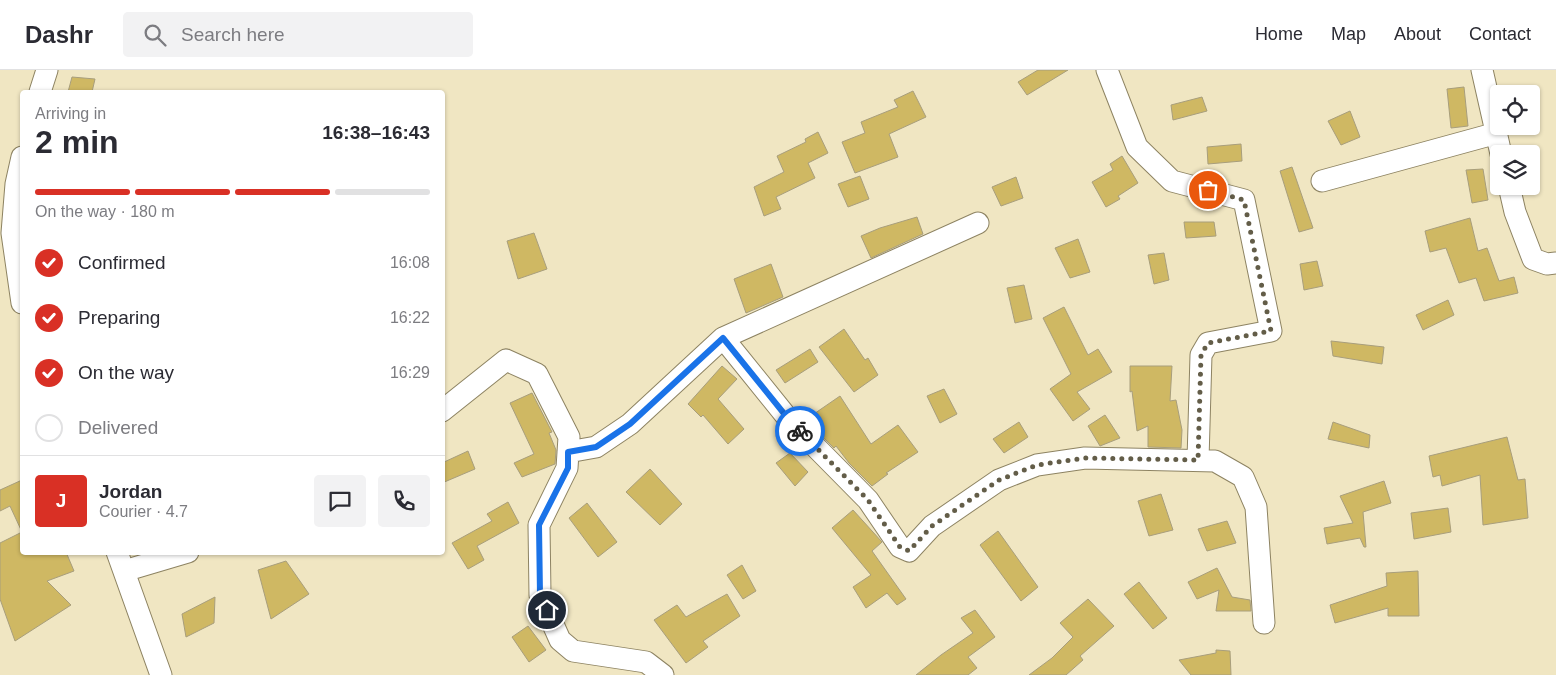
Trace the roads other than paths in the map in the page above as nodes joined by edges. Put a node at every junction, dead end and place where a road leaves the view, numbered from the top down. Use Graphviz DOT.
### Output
graph roads {
  1 [pos="47,70"];
  2 [pos="1107,70"];
  3 [pos="1482,70"];
  4 [pos="41,90"];
  5 [pos="1499,144"];
  6 [pos="20,166"];
  7 [pos="1322,181"];
  8 [pos="1511,195"];
  9 [pos="978,223"];
  10 [pos="6,236"];
  11 [pos="1556,263"];
  12 [pos="20,295"];
  13 [pos="723,338"];
  14 [pos="445,409"];
  15 [pos="568,452"];
  16 [pos="1198,460"];
  17 [pos="168,555"];
  18 [pos="121,562"];
  19 [pos="1264,623"];
  20 [pos="161,675"];
  21 [pos="663,675"];
  1 -- 4 [label="street"];
  2 -- 16 [label="street"];
  3 -- 5 [label="street"];
  5 -- 7 [label="street"];
  6 -- 10 [label="street"];
  8 -- 11 [label="street"];
  9 -- 13 [label="street"];
  10 -- 12 [label="street"];
  13 -- 15 [label="street"];
  13 -- 16 [label="street"];
  14 -- 15 [label="street"];
  15 -- 21 [label="street"];
  16 -- 19 [label="street"];
  17 -- 18 [label="street"];
  18 -- 20 [label="street"];
}
